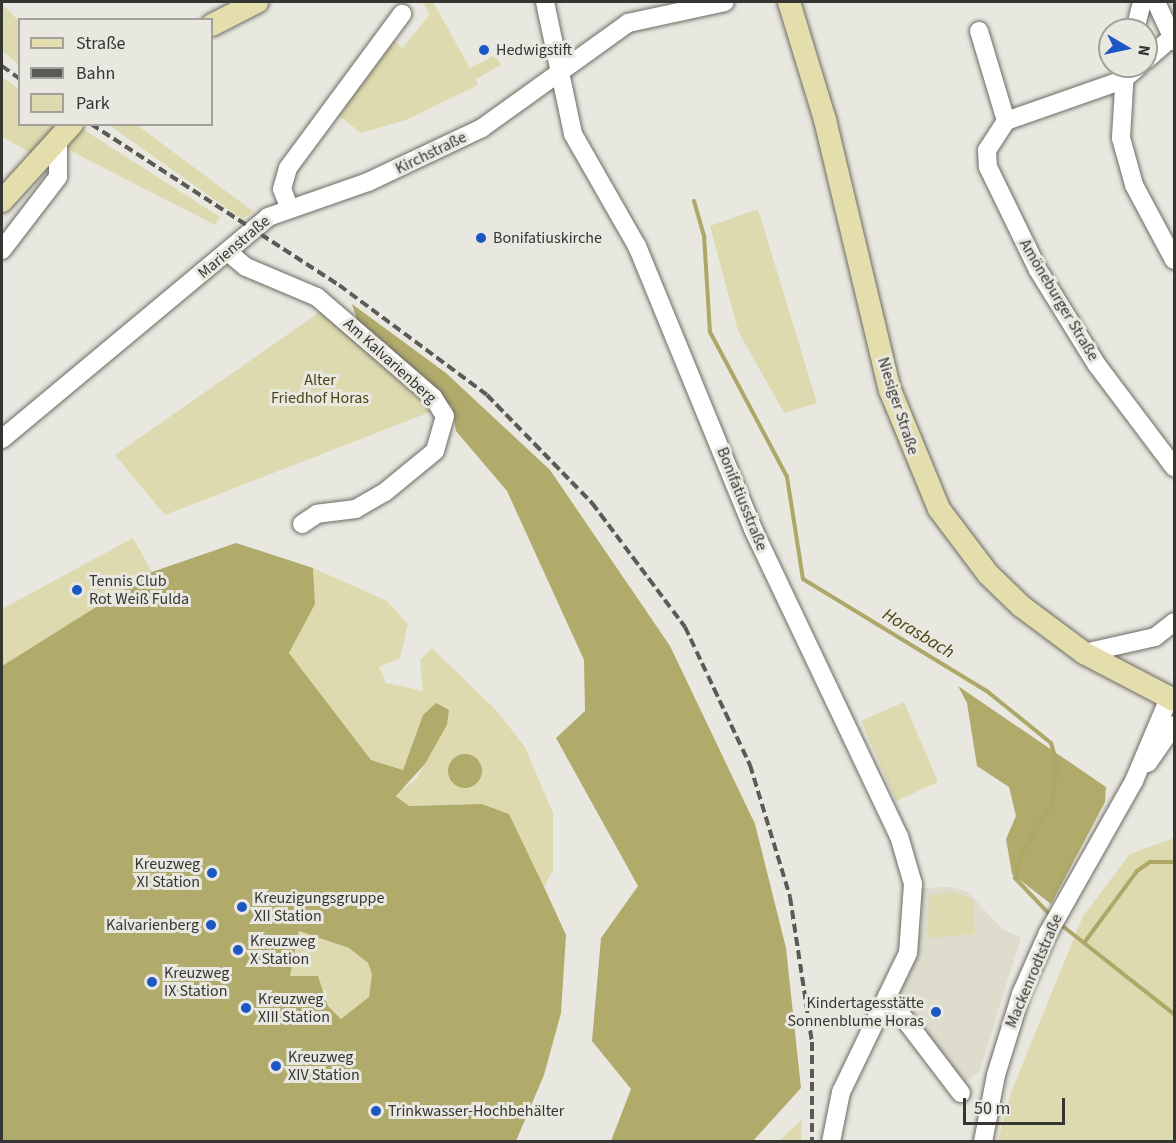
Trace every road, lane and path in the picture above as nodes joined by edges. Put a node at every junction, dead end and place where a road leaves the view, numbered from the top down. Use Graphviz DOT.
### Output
graph roads {
  1 [pos="256,2"];
  2 [pos="545,2"];
  3 [pos="725,2"];
  4 [pos="789,2"];
  5 [pos="1142,2"];
  6 [pos="1156,2"];
  7 [pos="402,14"];
  8 [pos="1138,18"];
  9 [pos="213,24"];
  10 [pos="979,31"];
  11 [pos="1173,39"];
  12 [pos="1158,51"];
  13 [pos="560,71"];
  14 [pos="1113,78"];
  15 [pos="1125,78"];
  16 [pos="1006,121"];
  17 [pos="65,131"];
  18 [pos="2,199"];
  19 [pos="289,207"];
  20 [pos="2,250"];
  21 [pos="228,252"];
  22 [pos="1174,260"];
  23 [pos="2,439"];
  24 [pos="1174,467"];
  25 [pos="302,524"];
  26 [pos="1174,622"];
  27 [pos="1084,652"];
  28 [pos="1172,699"];
  29 [pos="1174,725"];
  30 [pos="1134,781"];
  31 [pos="887,996"];
  32 [pos="961,1093"];
  33 [pos="831,1142"];
  34 [pos="983,1142"];
  1 -- 9 [label="main road"];
  2 -- 13 [label="street, Bonifatiusstraße"];
  3 -- 13 [label="street, Kirchstraße"];
  4 -- 27 [label="main road, Niesiger Straße"];
  5 -- 8 [label="street"];
  6 -- 11 [label="street"];
  7 -- 19 [label="street, Marienstraße"];
  10 -- 16 [label="street"];
  11 -- 12 [label="street"];
  13 -- 19 [label="street, Kirchstraße"];
  13 -- 31 [label="street, Bonifatiusstraße"];
  14 -- 16 [label="street"];
  15 -- 22 [label="street"];
  16 -- 24 [label="street, Amöneburger Straße"];
  17 -- 18 [label="main road"];
  17 -- 20 [label="street"];
  19 -- 21 [label="street, Marienstraße"];
  21 -- 23 [label="street, Marienstraße"];
  21 -- 25 [label="street, Am Kalvarienberg"];
  26 -- 27 [label="street"];
  27 -- 28 [label="main road, Niesiger Straße"];
  28 -- 30 [label="street, Mackenrodtstraße"];
  29 -- 30 [label="street, Mackenrodtstraße"];
  30 -- 34 [label="street, Mackenrodtstraße"];
  31 -- 32 [label="street"];
  31 -- 33 [label="street, Bonifatiusstraße"];
}
